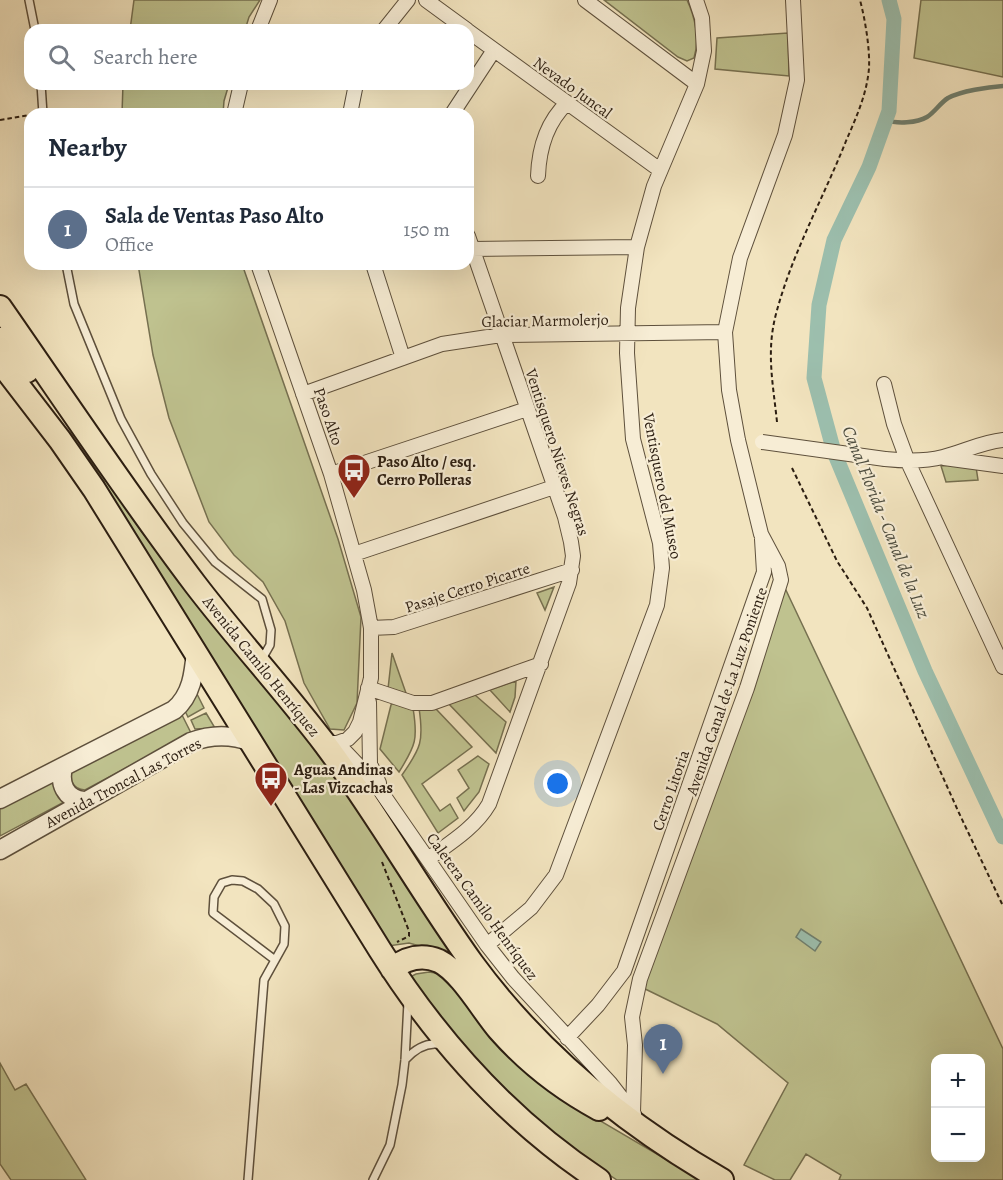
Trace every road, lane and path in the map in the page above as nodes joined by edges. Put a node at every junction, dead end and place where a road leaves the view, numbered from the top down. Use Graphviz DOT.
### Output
graph roads {
  1 [pos="29,0"];
  2 [pos="270,0"];
  3 [pos="408,0"];
  4 [pos="426,0"];
  5 [pos="585,0"];
  6 [pos="696,0"];
  7 [pos="793,0"];
  8 [pos="860,0"];
  9 [pos="34,24"];
  10 [pos="260,24"];
  11 [pos="389,24"];
  12 [pos="459,24"];
  13 [pos="474,35"];
  14 [pos="494,50"];
  15 [pos="474,80"];
  16 [pos="697,84"];
  17 [pos="41,90"];
  18 [pos="240,90"];
  19 [pos="355,90"];
  20 [pos="468,90"];
  21 [pos="567,103"];
  22 [pos="43,108"];
  23 [pos="235,108"];
  24 [pos="351,108"];
  25 [pos="456,108"];
  26 [pos="24,116"];
  27 [pos="0,120"];
  28 [pos="660,171"];
  29 [pos="538,176"];
  30 [pos="474,242"];
  31 [pos="637,247"];
  32 [pos="474,254"];
  33 [pos="67,270"];
  34 [pos="260,270"];
  35 [pos="376,270"];
  36 [pos="0,307"];
  37 [pos="725,332"];
  38 [pos="501,334"];
  39 [pos="627,335"];
  40 [pos="0,339"];
  41 [pos="403,358"];
  42 [pos="0,362"];
  43 [pos="0,374"];
  44 [pos="884,384"];
  45 [pos="303,394"];
  46 [pos="26,396"];
  47 [pos="527,409"];
  48 [pos="73,411"];
  49 [pos="777,422"];
  50 [pos="738,440"];
  51 [pos="1003,440"];
  52 [pos="942,457"];
  53 [pos="908,462"];
  54 [pos="1003,465"];
  55 [pos="792,468"];
  56 [pos="331,474"];
  57 [pos="555,487"];
  58 [pos="761,534"];
  59 [pos="354,554"];
  60 [pos="572,570"];
  61 [pos="371,628"];
  62 [pos="196,651"];
  63 [pos="260,664"];
  64 [pos="541,664"];
  65 [pos="1003,667"];
  66 [pos="368,688"];
  67 [pos="252,742"];
  68 [pos="330,743"];
  69 [pos="63,767"];
  70 [pos="0,799"];
  71 [pos="386,799"];
  72 [pos="83,801"];
  73 [pos="0,850"];
  74 [pos="428,859"];
  75 [pos="1003,906"];
  76 [pos="487,945"];
  77 [pos="275,960"];
  78 [pos="392,969"];
  79 [pos="408,993"];
  80 [pos="567,1038"];
  81 [pos="449,1047"];
  82 [pos="405,1060"];
  83 [pos="632,1117"];
  84 [pos="248,1180"];
  85 [pos="373,1180"];
  86 [pos="599,1180"];
  87 [pos="722,1180"];
  1 -- 9 [label="lane"];
  2 -- 10 [label="street"];
  3 -- 11 [label="street"];
  4 -- 12 [label="street, Nevado Juncal"];
  5 -- 16 [label="street"];
  6 -- 16 [label="street, Ventisquero del Museo"];
  7 -- 37 [label="street, Avenida Canal de La Luz Poniente"];
  8 -- 49 [label="path"];
  13 -- 14 [label="street, Nevado Juncal"];
  14 -- 15 [label="street"];
  14 -- 21 [label="street, Nevado Juncal"];
  16 -- 28 [label="street, Ventisquero del Museo"];
  17 -- 22 [label="lane"];
  18 -- 23 [label="street"];
  19 -- 24 [label="street"];
  20 -- 25 [label="street"];
  21 -- 28 [label="street, Nevado Juncal"];
  21 -- 29 [label="street"];
  26 -- 27 [label="path"];
  28 -- 31 [label="street, Ventisquero del Museo"];
  30 -- 31 [label="street"];
  31 -- 39 [label="street, Ventisquero del Museo"];
  32 -- 38 [label="street, Ventisquero Nieves Negras"];
  33 -- 63 [label="lane"];
  34 -- 45 [label="street, Paso Alto"];
  35 -- 41 [label="street"];
  36 -- 48 [label="main road, Avenida Camilo Henríquez"];
  37 -- 39 [label="street, Glaciar Marmolerjo"];
  37 -- 50 [label="street, Avenida Canal de La Luz Poniente"];
  38 -- 39 [label="street, Glaciar Marmolerjo"];
  38 -- 41 [label="street, Glaciar Marmolerjo"];
  38 -- 47 [label="street, Ventisquero Nieves Negras"];
  39 -- 76 [label="street, Ventisquero del Museo"];
  40 -- 48 [label="main road"];
  41 -- 45 [label="street, Glaciar Marmolerjo"];
  42 -- 46 [label="main road"];
  43 -- 46 [label="street"];
  44 -- 53 [label="street"];
  45 -- 56 [label="street, Paso Alto"];
  46 -- 62 [label="main road"];
  47 -- 56 [label="street"];
  47 -- 57 [label="street, Ventisquero Nieves Negras"];
  48 -- 63 [label="main road, Avenida Camilo Henríquez"];
  50 -- 53 [label="street, bridge"];
  50 -- 58 [label="street, Avenida Canal de La Luz Poniente"];
  51 -- 52 [label="street"];
  52 -- 53 [label="street"];
  52 -- 54 [label="street"];
  53 -- 65 [label="street"];
  55 -- 75 [label="path"];
  56 -- 59 [label="street, Paso Alto"];
  57 -- 59 [label="street"];
  57 -- 60 [label="street, Ventisquero Nieves Negras"];
  58 -- 80 [label="street, Cerro Litoria"];
  58 -- 83 [label="street, Avenida Canal de La Luz Poniente"];
  59 -- 61 [label="street, Paso Alto"];
  60 -- 61 [label="street, Pasaje Cerro Picarte"];
  60 -- 64 [label="street, Ventisquero Nieves Negras"];
  61 -- 66 [label="street, Paso Alto"];
  62 -- 67 [label="main road"];
  62 -- 69 [label="street"];
  63 -- 68 [label="main road, Avenida Camilo Henríquez"];
  64 -- 66 [label="street"];
  64 -- 74 [label="street, Ventisquero Nieves Negras"];
  66 -- 68 [label="street, Paso Alto"];
  66 -- 71 [label="street, Paso Alto"];
  67 -- 72 [label="street, Avenida Troncal Las Torres"];
  67 -- 78 [label="main road"];
  68 -- 71 [label="street, Caletera Camilo Henríquez"];
  68 -- 83 [label="main road, Avenida Camilo Henríquez"];
  69 -- 70 [label="street"];
  69 -- 72 [label="street"];
  71 -- 74 [label="street, Caletera Camilo Henríquez"];
  72 -- 73 [label="street, Avenida Troncal Las Torres"];
  74 -- 76 [label="street, Caletera Camilo Henríquez"];
  76 -- 80 [label="street, Caletera Camilo Henríquez"];
  77 -- 77 [label="lane"];
  77 -- 84 [label="lane"];
  78 -- 79 [label="main road"];
  78 -- 83 [label="main road"];
  79 -- 81 [label="main road"];
  79 -- 82 [label="lane"];
  80 -- 83 [label="street, Caletera Camilo Henríquez"];
  81 -- 82 [label="lane"];
  81 -- 86 [label="main road"];
  82 -- 85 [label="lane"];
  83 -- 87 [label="main road, Avenida Camilo Henríquez"];
}
